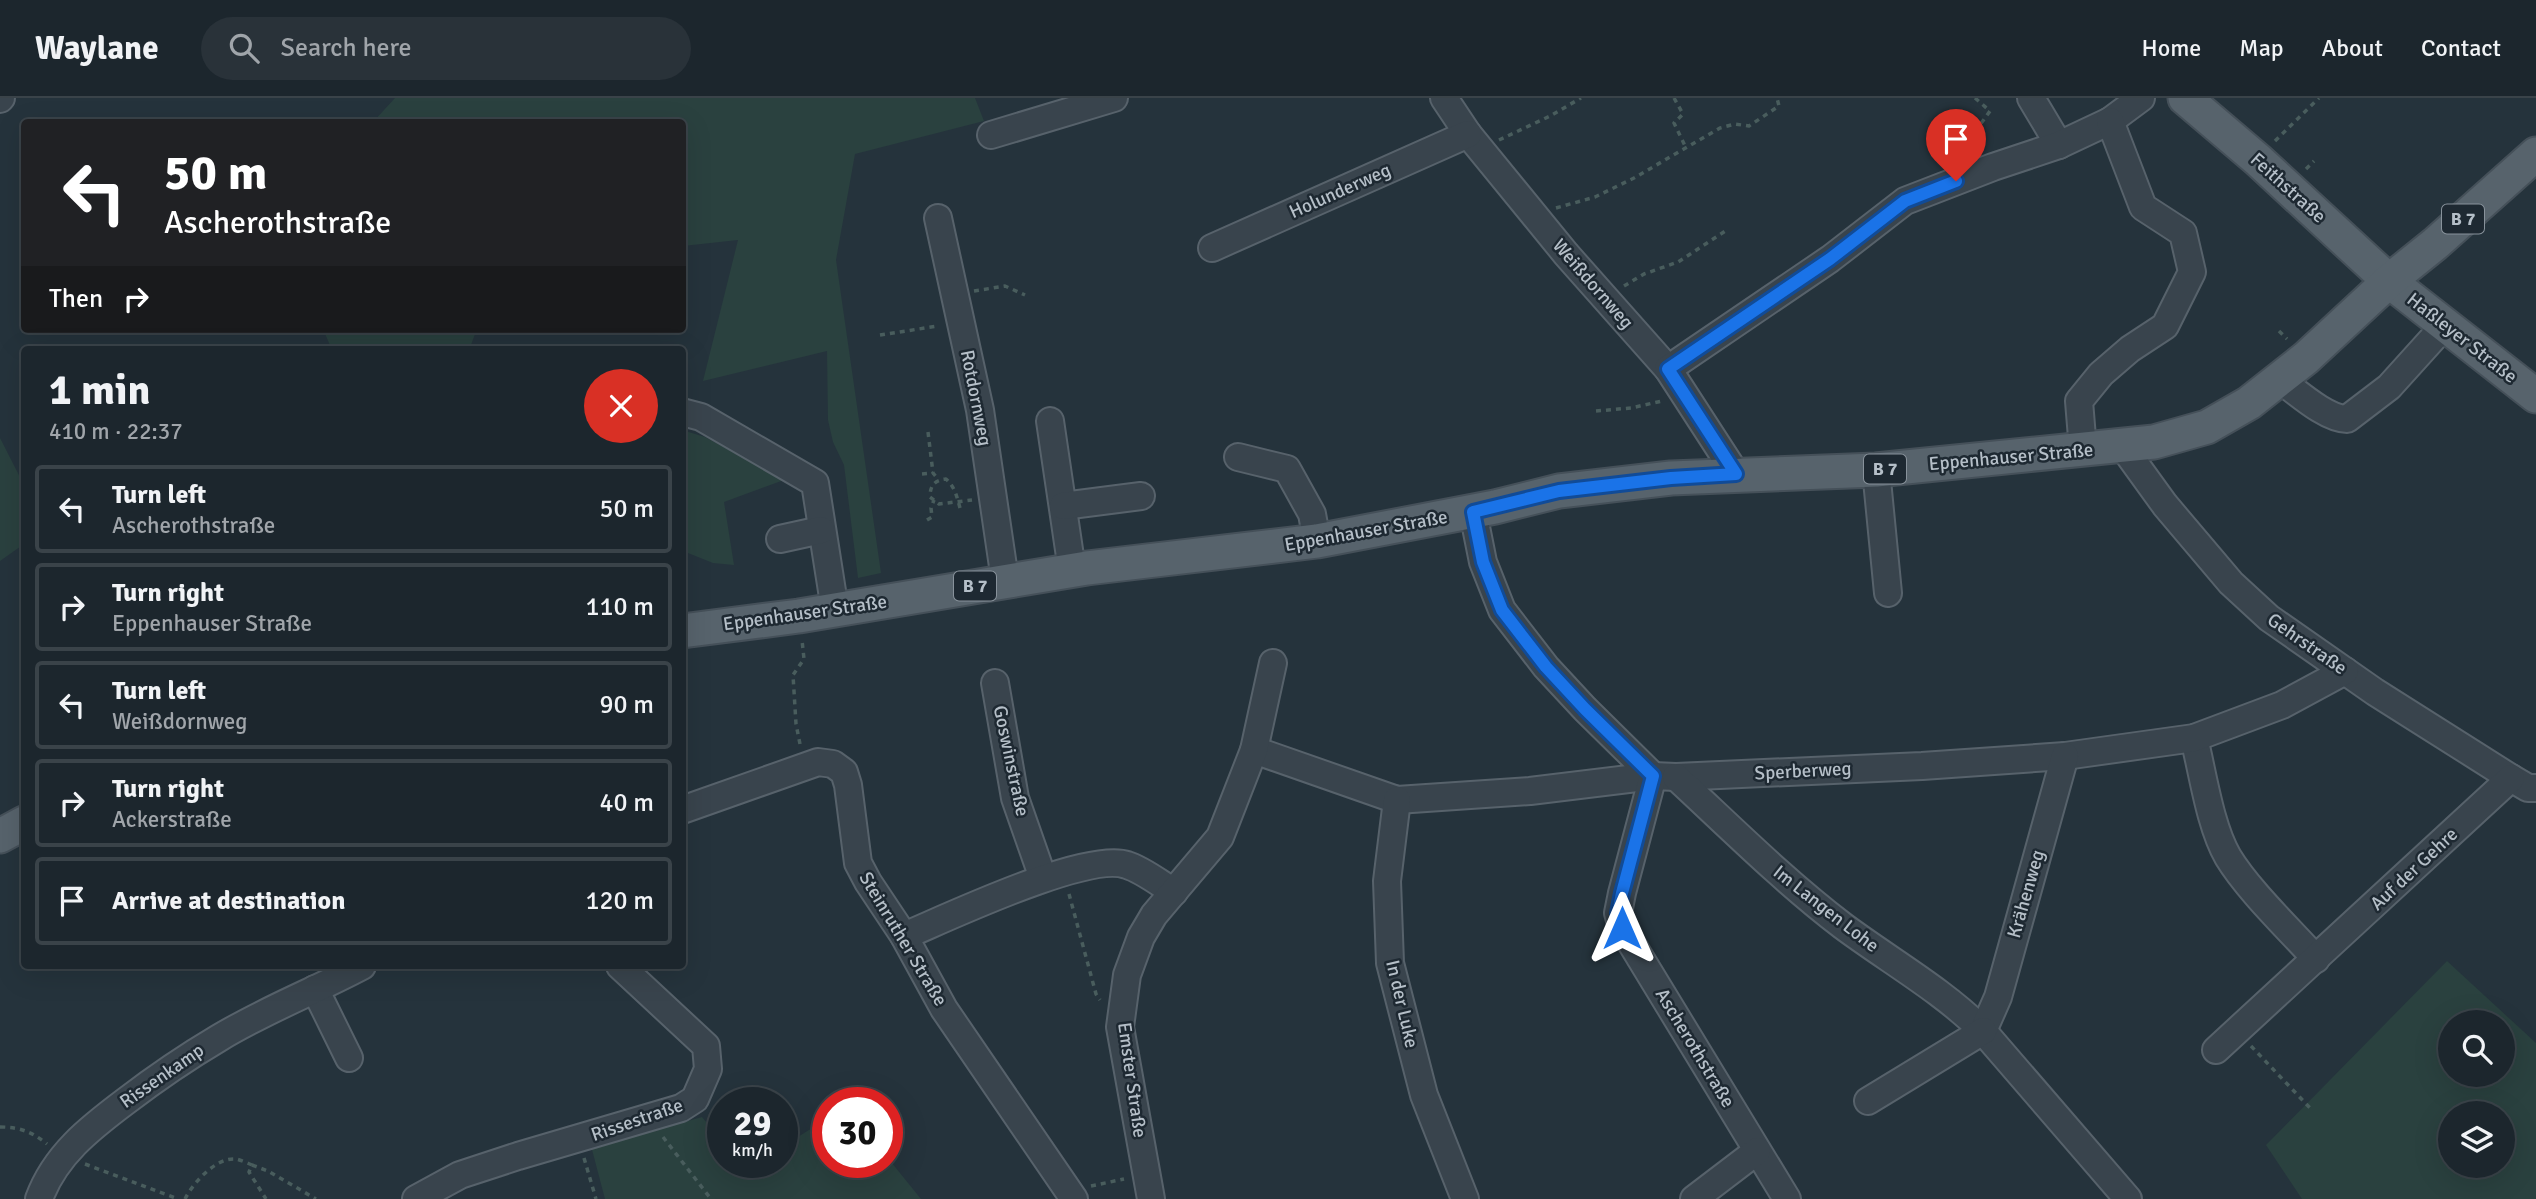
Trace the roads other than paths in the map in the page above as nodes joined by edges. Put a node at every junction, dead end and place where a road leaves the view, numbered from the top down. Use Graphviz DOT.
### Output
graph roads {
  1 [pos="1114,98"];
  2 [pos="1444,98"];
  3 [pos="2031,98"];
  4 [pos="2141,98"];
  5 [pos="2185,98"];
  6 [pos="2110,121"];
  7 [pos="991,135"];
  8 [pos="1474,141"];
  9 [pos="2059,145"];
  10 [pos="2536,154"];
  11 [pos="939,218"];
  12 [pos="1212,248"];
  13 [pos="2389,281"];
  14 [pos="2445,325"];
  15 [pos="1668,369"];
  16 [pos="2279,379"];
  17 [pos="2536,396"];
  18 [pos="686,413"];
  19 [pos="1050,421"];
  20 [pos="2123,447"];
  21 [pos="2083,450"];
  22 [pos="1238,457"];
  23 [pos="1876,470"];
  24 [pos="1736,474"];
  25 [pos="1141,496"];
  26 [pos="1063,506"];
  27 [pos="1473,512"];
  28 [pos="821,530"];
  29 [pos="779,538"];
  30 [pos="1317,541"];
  31 [pos="1072,570"];
  32 [pos="1005,580"];
  33 [pos="1887,584"];
  34 [pos="835,610"];
  35 [pos="686,630"];
  36 [pos="1273,663"];
  37 [pos="2345,671"];
  38 [pos="995,683"];
  39 [pos="2194,738"];
  40 [pos="1254,750"];
  41 [pos="2065,756"];
  42 [pos="1665,776"];
  43 [pos="2511,778"];
  44 [pos="2536,788"];
  45 [pos="1397,800"];
  46 [pos="686,809"];
  47 [pos="21,825"];
  48 [pos="0,836"];
  49 [pos="1053,875"];
  50 [pos="1174,892"];
  51 [pos="904,936"];
  52 [pos="2315,959"];
  53 [pos="356,969"];
  54 [pos="623,969"];
  55 [pos="316,989"];
  56 [pos="1983,1031"];
  57 [pos="2216,1050"];
  58 [pos="349,1058"];
  59 [pos="1868,1101"];
  60 [pos="1757,1150"];
  61 [pos="1149,1187"];
  62 [pos="1071,1195"];
  63 [pos="39,1199"];
  64 [pos="416,1199"];
  65 [pos="1465,1199"];
  66 [pos="1694,1199"];
  67 [pos="1787,1199"];
  68 [pos="2128,1199"];
  1 -- 7 [label="street"];
  2 -- 8 [label="street, Weißdornweg"];
  3 -- 9 [label="street"];
  4 -- 6 [label="street"];
  5 -- 13 [label="main road, Feithstraße"];
  6 -- 9 [label="street"];
  6 -- 21 [label="street"];
  8 -- 12 [label="street, Holunderweg"];
  8 -- 15 [label="street, Weißdornweg"];
  9 -- 15 [label="street"];
  10 -- 13 [label="main road, Eppenhauser Straße / B 7"];
  11 -- 32 [label="street, Rotdornweg"];
  13 -- 14 [label="main road, Haßleyer Straße"];
  13 -- 16 [label="main road, Eppenhauser Straße / B 7"];
  14 -- 16 [label="street"];
  14 -- 17 [label="main road, Haßleyer Straße"];
  15 -- 24 [label="street, Weißdornweg"];
  16 -- 20 [label="main road, Eppenhauser Straße / B 7"];
  18 -- 28 [label="street"];
  19 -- 26 [label="street"];
  20 -- 21 [label="main road, Eppenhauser Straße / B 7"];
  20 -- 37 [label="street, Gehrstraße"];
  21 -- 23 [label="main road, Eppenhauser Straße / B 7"];
  22 -- 30 [label="street"];
  23 -- 24 [label="main road, Eppenhauser Straße / B 7"];
  23 -- 33 [label="street"];
  24 -- 27 [label="main road, Eppenhauser Straße / B 7"];
  25 -- 26 [label="street"];
  26 -- 31 [label="street"];
  27 -- 30 [label="main road, Eppenhauser Straße / B 7"];
  27 -- 42 [label="street"];
  28 -- 29 [label="street"];
  28 -- 34 [label="street"];
  30 -- 31 [label="main road, Eppenhauser Straße / B 7"];
  31 -- 32 [label="main road, Eppenhauser Straße / B 7"];
  32 -- 34 [label="main road, Eppenhauser Straße / B 7"];
  34 -- 35 [label="main road, Eppenhauser Straße / B 7"];
  36 -- 40 [label="street, Emster Straße"];
  37 -- 39 [label="street, Sperberweg"];
  37 -- 43 [label="street, Gehrstraße"];
  38 -- 49 [label="street, Goswinstraße"];
  39 -- 41 [label="street, Sperberweg"];
  39 -- 52 [label="street"];
  40 -- 45 [label="street, Sperberweg"];
  40 -- 50 [label="street, Emster Straße"];
  41 -- 42 [label="street, Sperberweg"];
  41 -- 56 [label="street, Krähenweg"];
  42 -- 45 [label="street, Sperberweg"];
  42 -- 56 [label="street, Im Langen Lohe"];
  42 -- 60 [label="street, Ascherothstraße"];
  43 -- 44 [label="street, Gehrstraße"];
  43 -- 52 [label="street, Auf der Gehre"];
  45 -- 65 [label="street, In der Luke"];
  46 -- 51 [label="street, Steinruther Straße"];
  47 -- 48 [label="main road"];
  49 -- 50 [label="street"];
  49 -- 51 [label="street"];
  50 -- 61 [label="street, Emster Straße"];
  51 -- 62 [label="street, Steinruther Straße"];
  52 -- 57 [label="street, Auf der Gehre"];
  53 -- 55 [label="street, Rissenkamp"];
  54 -- 64 [label="street, Rissestraße"];
  55 -- 58 [label="street"];
  55 -- 63 [label="street, Rissenkamp"];
  56 -- 59 [label="street"];
  56 -- 68 [label="street, Im Langen Lohe"];
  60 -- 66 [label="street"];
  60 -- 67 [label="street, Ascherothstraße"];
}
